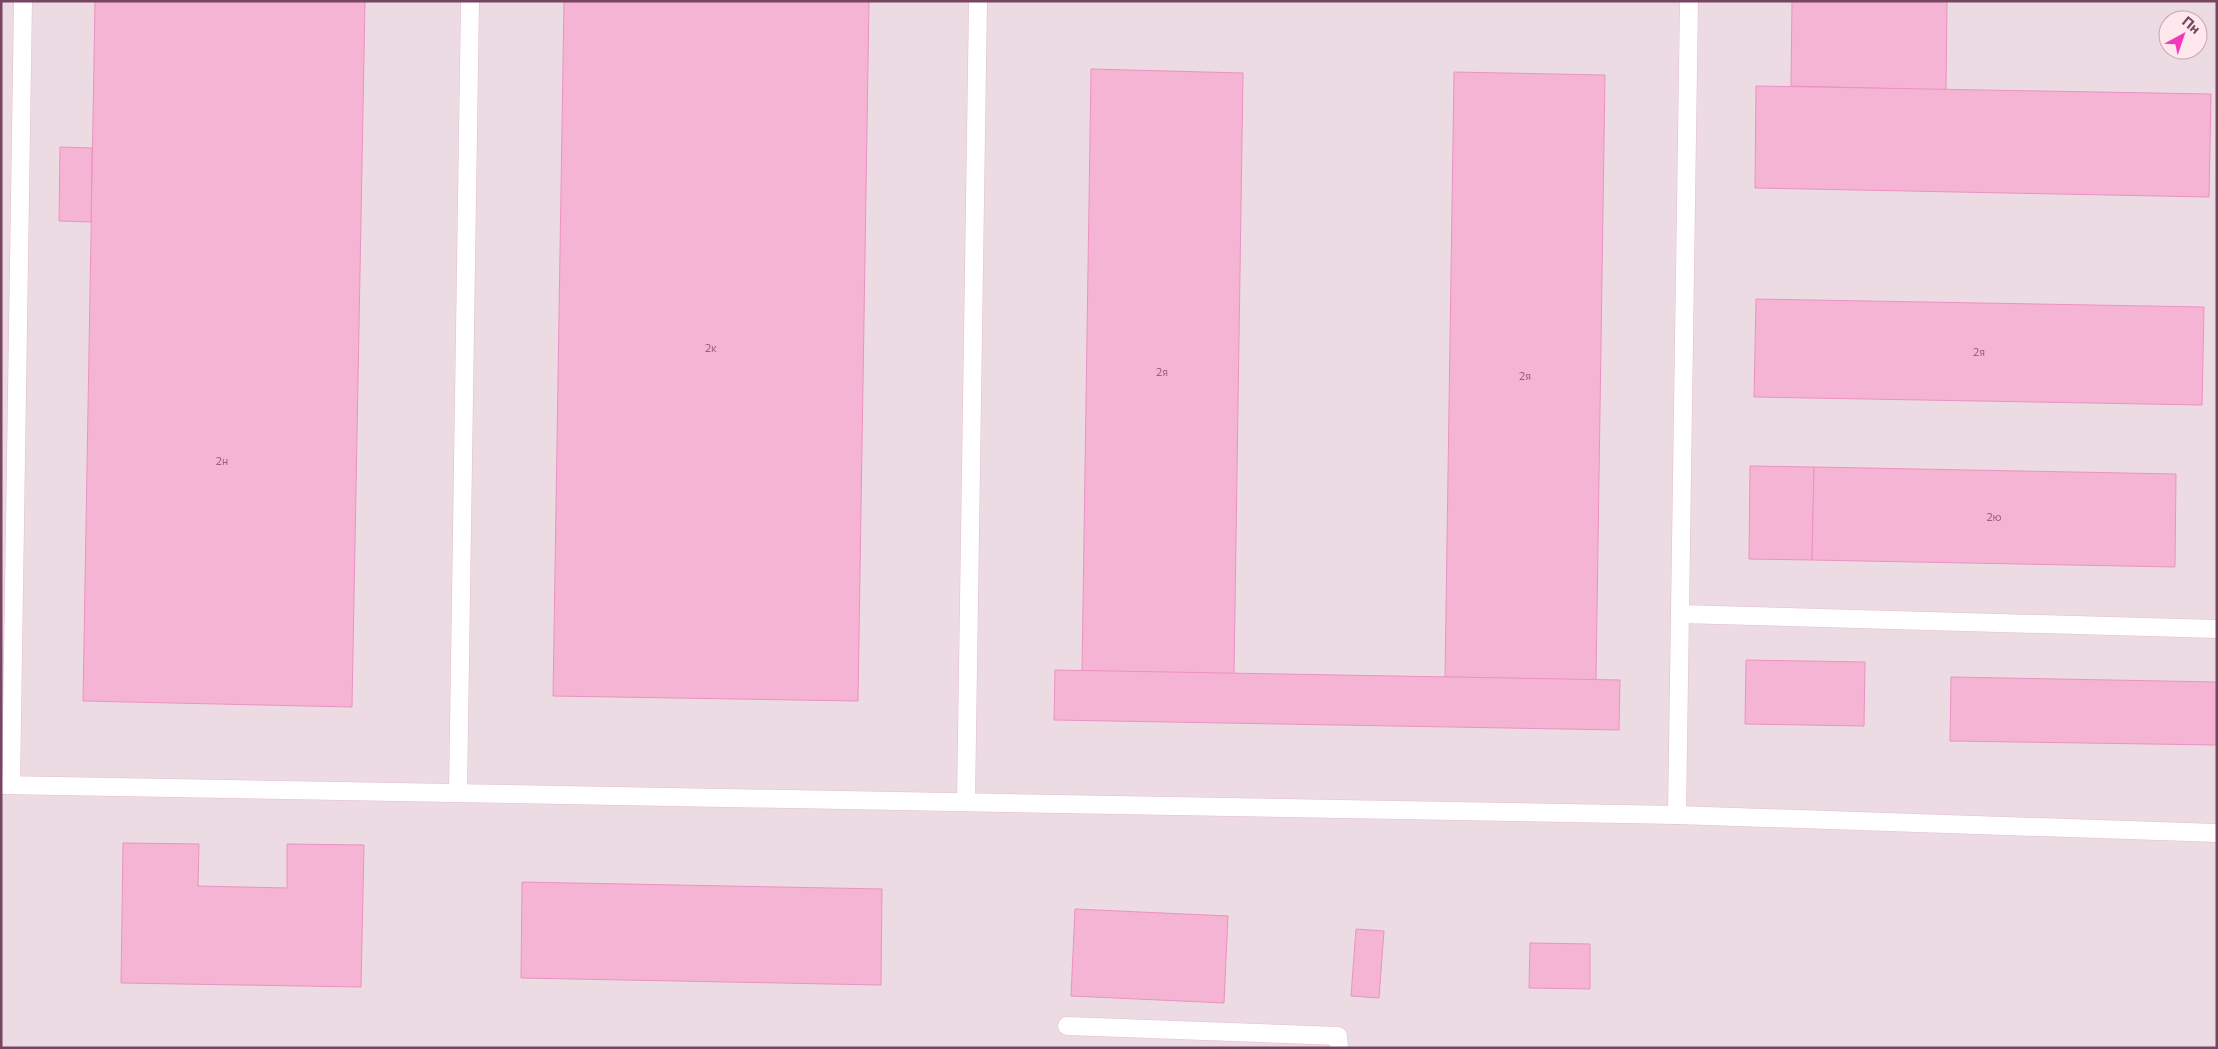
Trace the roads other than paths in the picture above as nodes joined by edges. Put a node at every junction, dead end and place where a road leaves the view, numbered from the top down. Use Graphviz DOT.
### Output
graph roads {
  1 [pos="23,1"];
  2 [pos="470,1"];
  3 [pos="978,1"];
  4 [pos="1689,1"];
  5 [pos="1680,614"];
  6 [pos="2217,629"];
  7 [pos="6,785"];
  8 [pos="458,793"];
  9 [pos="966,802"];
  10 [pos="1677,815"];
  11 [pos="2217,833"];
  12 [pos="1067,1026"];
  13 [pos="1339,1048"];
  1 -- 7 [label="lane"];
  2 -- 8 [label="lane"];
  3 -- 9 [label="lane"];
  4 -- 5 [label="lane"];
  5 -- 6 [label="lane"];
  5 -- 10 [label="lane"];
  7 -- 8 [label="lane"];
  8 -- 9 [label="lane"];
  9 -- 10 [label="lane"];
  10 -- 11 [label="lane"];
  12 -- 13 [label="lane"];
}
